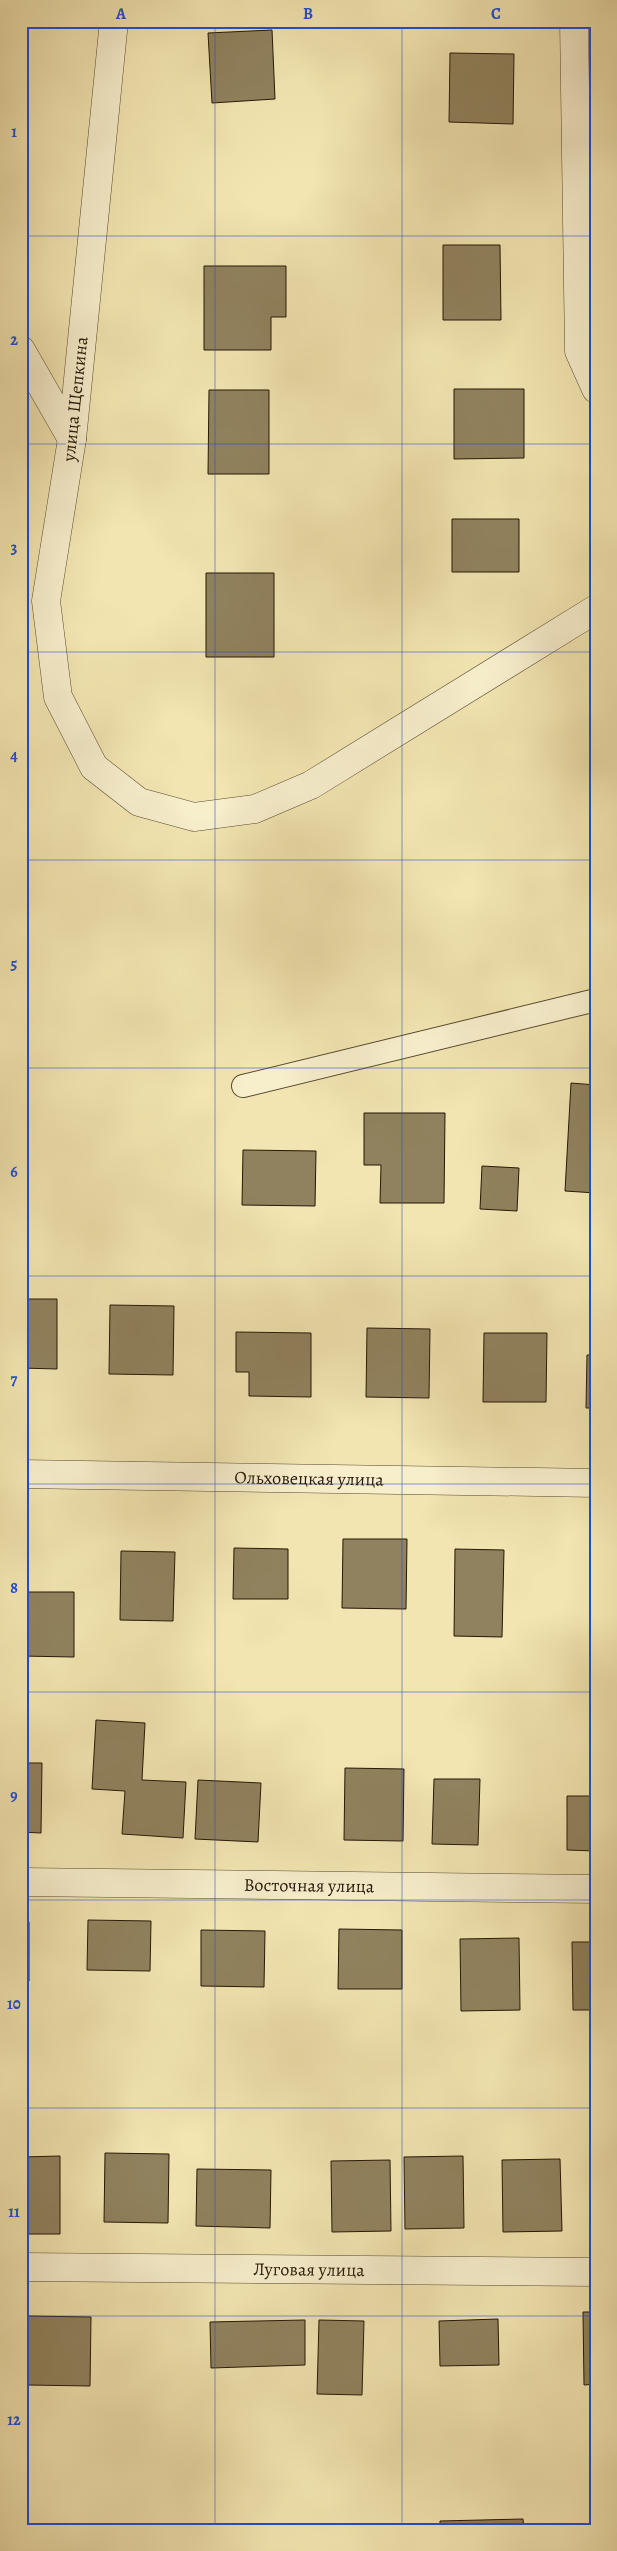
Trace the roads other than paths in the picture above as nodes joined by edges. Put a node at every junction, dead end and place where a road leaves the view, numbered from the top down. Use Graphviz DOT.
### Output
graph roads {
  1 [pos="114,21"];
  2 [pos="574,21"];
  3 [pos="21,350"];
  4 [pos="596,389"];
  5 [pos="72,439"];
  6 [pos="596,608"];
  7 [pos="596,1000"];
  8 [pos="243,1086"];
  9 [pos="21,1474"];
  10 [pos="596,1483"];
  11 [pos="21,1882"];
  12 [pos="596,1889"];
  13 [pos="21,2267"];
  14 [pos="596,2272"];
  1 -- 5 [label="street, улица Щепкина"];
  2 -- 4 [label="street"];
  3 -- 5 [label="street"];
  5 -- 6 [label="street, улица Щепкина"];
  7 -- 8 [label="lane"];
  9 -- 10 [label="street, Ольховецкая улица"];
  11 -- 12 [label="street, Восточная улица"];
  13 -- 14 [label="street, Луговая улица"];
}
